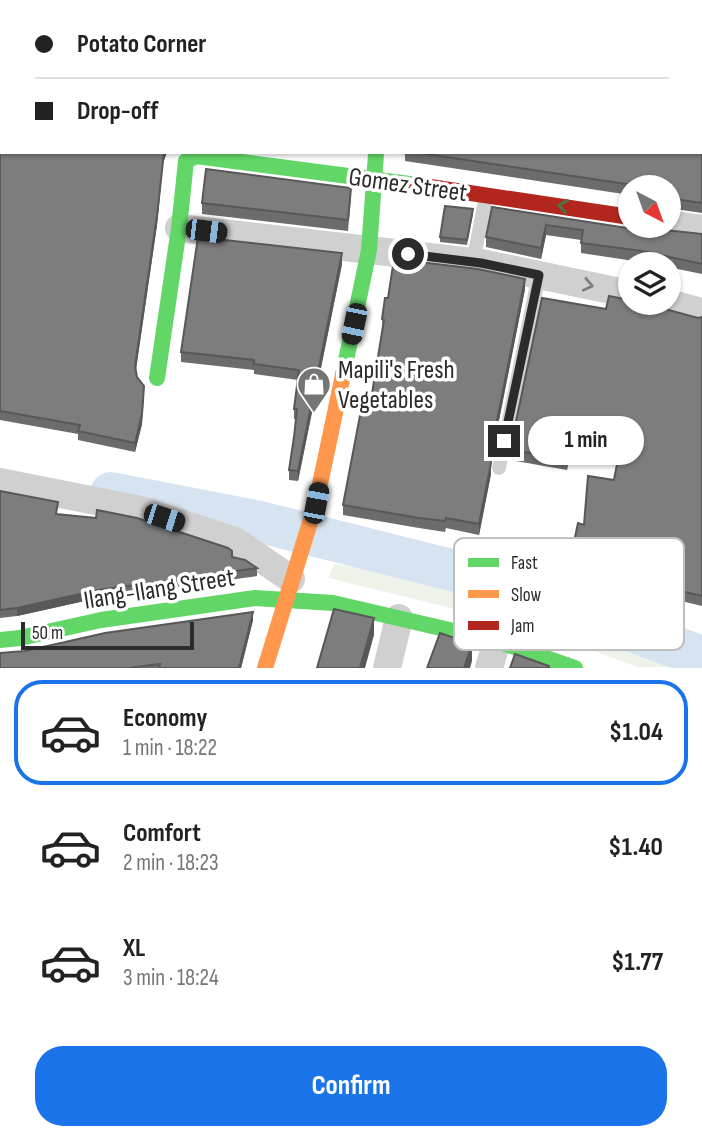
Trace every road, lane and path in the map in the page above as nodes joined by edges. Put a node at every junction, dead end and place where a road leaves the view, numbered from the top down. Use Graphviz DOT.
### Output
graph roads {
  1 [pos="376,154"];
  2 [pos="193,156"];
  3 [pos="376,179"];
  4 [pos="486,194"];
  5 [pos="618,215"];
  6 [pos="681,226"];
  7 [pos="179,228"];
  8 [pos="702,229"];
  9 [pos="369,250"];
  10 [pos="473,261"];
  11 [pos="539,275"];
  12 [pos="618,292"];
  13 [pos="681,306"];
  14 [pos="702,312"];
  15 [pos="157,377"];
  16 [pos="499,468"];
  17 [pos="0,482"];
  18 [pos="290,583"];
  19 [pos="399,618"];
  20 [pos="454,631"];
  21 [pos="0,640"];
  22 [pos="494,650"];
  23 [pos="524,650"];
  24 [pos="265,667"];
  25 [pos="387,667"];
  26 [pos="489,667"];
  27 [pos="575,667"];
  1 -- 3 [label="street"];
  2 -- 3 [label="street, Gomez Street"];
  2 -- 7 [label="street"];
  3 -- 4 [label="street, Gomez Street"];
  3 -- 9 [label="street"];
  5 -- 4 [label="street, Gomez Street, one-way"];
  4 -- 10 [label="lane"];
  6 -- 8 [label="street"];
  7 -- 9 [label="street"];
  7 -- 15 [label="street"];
  9 -- 10 [label="street"];
  9 -- 18 [label="street"];
  10 -- 11 [label="street"];
  11 -- 12 [label="street, one-way"];
  11 -- 16 [label="lane"];
  13 -- 14 [label="street"];
  17 -- 18 [label="street"];
  18 -- 19 [label="street, Ilang-Ilang Street"];
  18 -- 21 [label="street, Ilang-Ilang Street"];
  18 -- 24 [label="street"];
  19 -- 20 [label="street, Ilang-Ilang Street"];
  19 -- 25 [label="street"];
  22 -- 26 [label="street"];
  23 -- 27 [label="street, Ilang-Ilang Street"];
}
